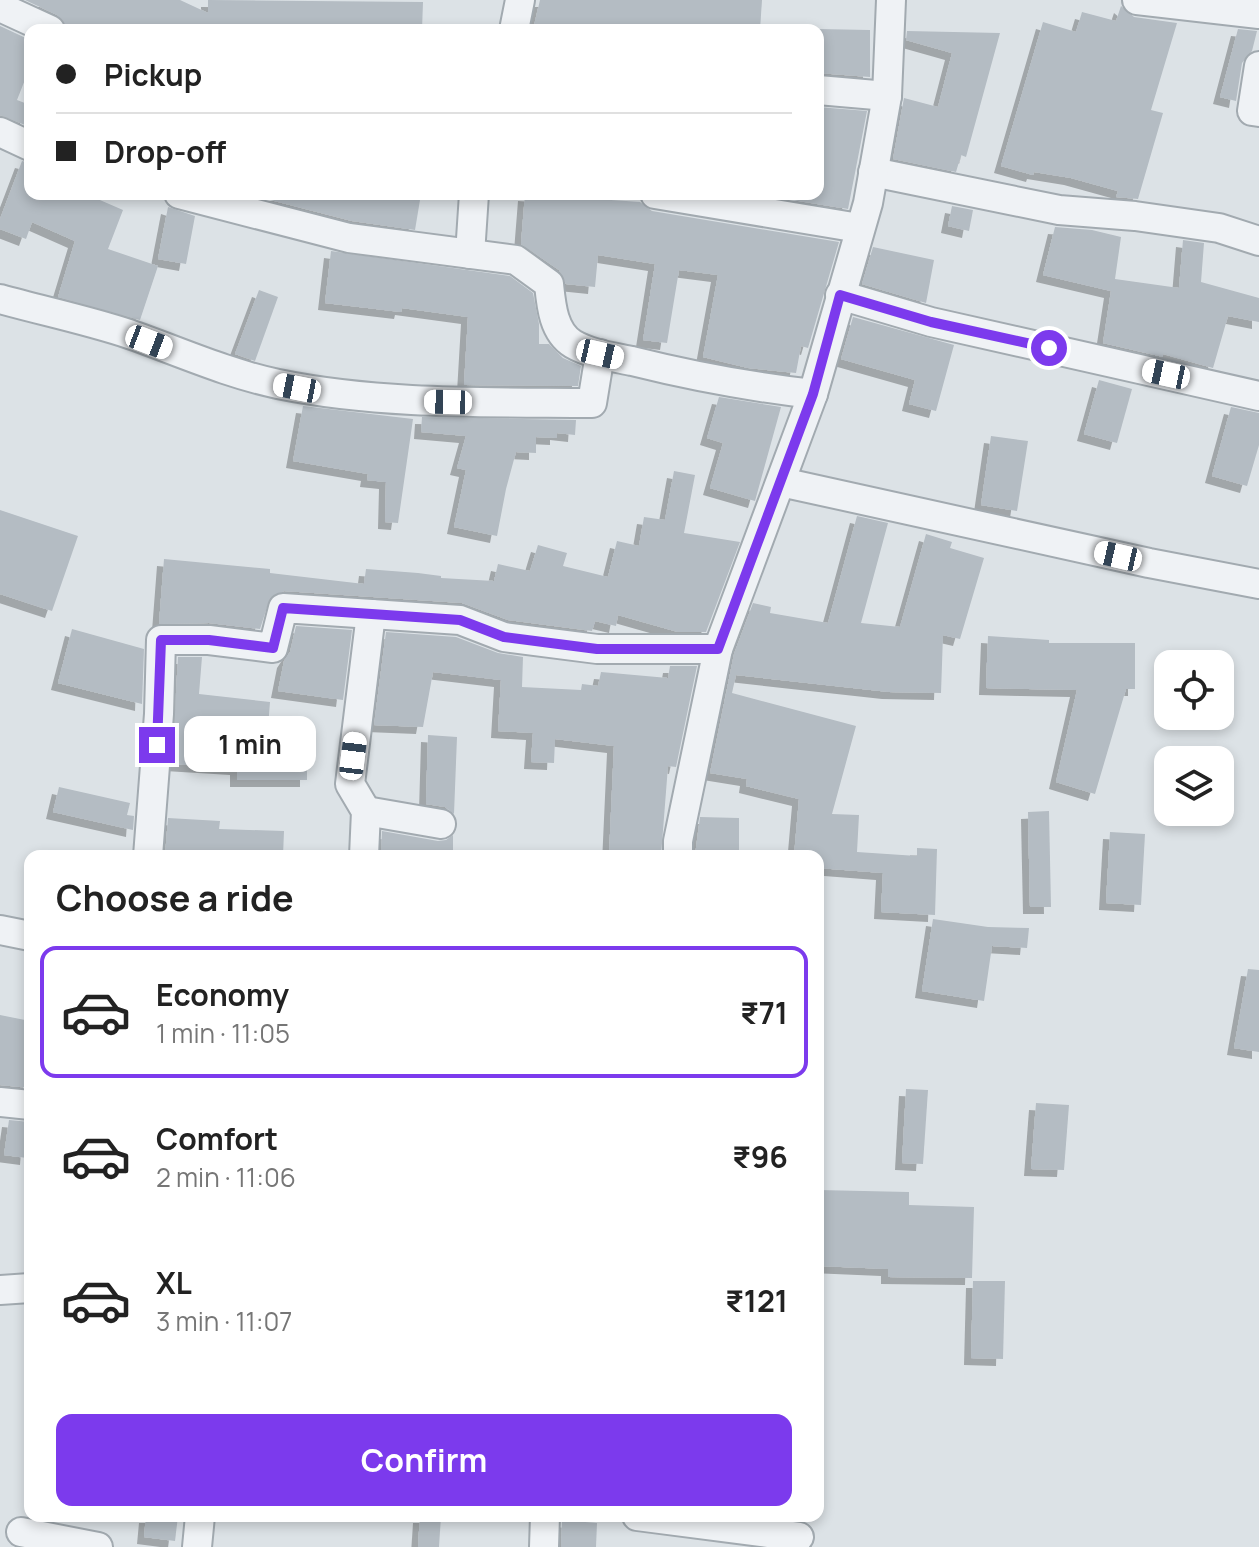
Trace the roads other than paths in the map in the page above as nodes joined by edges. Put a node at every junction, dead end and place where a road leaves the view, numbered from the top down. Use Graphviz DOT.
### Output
graph roads {
  1 [pos="520,0"];
  2 [pos="891,0"];
  3 [pos="1137,0"];
  4 [pos="0,7"];
  5 [pos="1259,14"];
  6 [pos="37,24"];
  7 [pos="515,24"];
  8 [pos="1259,66"];
  9 [pos="824,91"];
  10 [pos="887,96"];
  11 [pos="1259,112"];
  12 [pos="0,132"];
  13 [pos="24,143"];
  14 [pos="873,172"];
  15 [pos="202,200"];
  16 [pos="474,200"];
  17 [pos="691,200"];
  18 [pos="859,228"];
  19 [pos="1259,241"];
  20 [pos="470,254"];
  21 [pos="840,295"];
  22 [pos="0,299"];
  23 [pos="600,354"];
  24 [pos="813,394"];
  25 [pos="1259,396"];
  26 [pos="781,482"];
  27 [pos="1259,584"];
  28 [pos="371,614"];
  29 [pos="718,649"];
  30 [pos="366,811"];
  31 [pos="441,824"];
  32 [pos="148,850"];
  33 [pos="364,850"];
  34 [pos="678,850"];
  35 [pos="0,930"];
  36 [pos="24,935"];
  37 [pos="0,1102"];
  38 [pos="24,1104"];
  39 [pos="24,1288"];
  40 [pos="0,1290"];
  41 [pos="199,1522"];
  42 [pos="545,1522"];
  43 [pos="723,1522"];
  44 [pos="21,1532"];
  45 [pos="799,1537"];
  46 [pos="98,1547"];
  47 [pos="197,1547"];
  48 [pos="544,1547"];
  1 -- 7 [label="street"];
  2 -- 10 [label="street"];
  3 -- 5 [label="street"];
  4 -- 6 [label="street"];
  8 -- 11 [label="street"];
  9 -- 10 [label="street"];
  10 -- 14 [label="street"];
  12 -- 13 [label="street"];
  14 -- 18 [label="street"];
  14 -- 19 [label="street"];
  15 -- 20 [label="street"];
  16 -- 20 [label="street"];
  17 -- 18 [label="street"];
  18 -- 21 [label="street"];
  20 -- 23 [label="street"];
  21 -- 24 [label="street"];
  21 -- 25 [label="street"];
  22 -- 23 [label="street"];
  23 -- 24 [label="street"];
  24 -- 26 [label="street"];
  26 -- 27 [label="street"];
  26 -- 29 [label="street"];
  28 -- 29 [label="street"];
  28 -- 30 [label="street"];
  28 -- 32 [label="street"];
  29 -- 34 [label="street"];
  30 -- 31 [label="street"];
  30 -- 33 [label="street"];
  35 -- 36 [label="street"];
  37 -- 38 [label="street"];
  39 -- 40 [label="street"];
  41 -- 47 [label="street"];
  42 -- 48 [label="street"];
  43 -- 45 [label="street"];
  44 -- 46 [label="street"];
}
